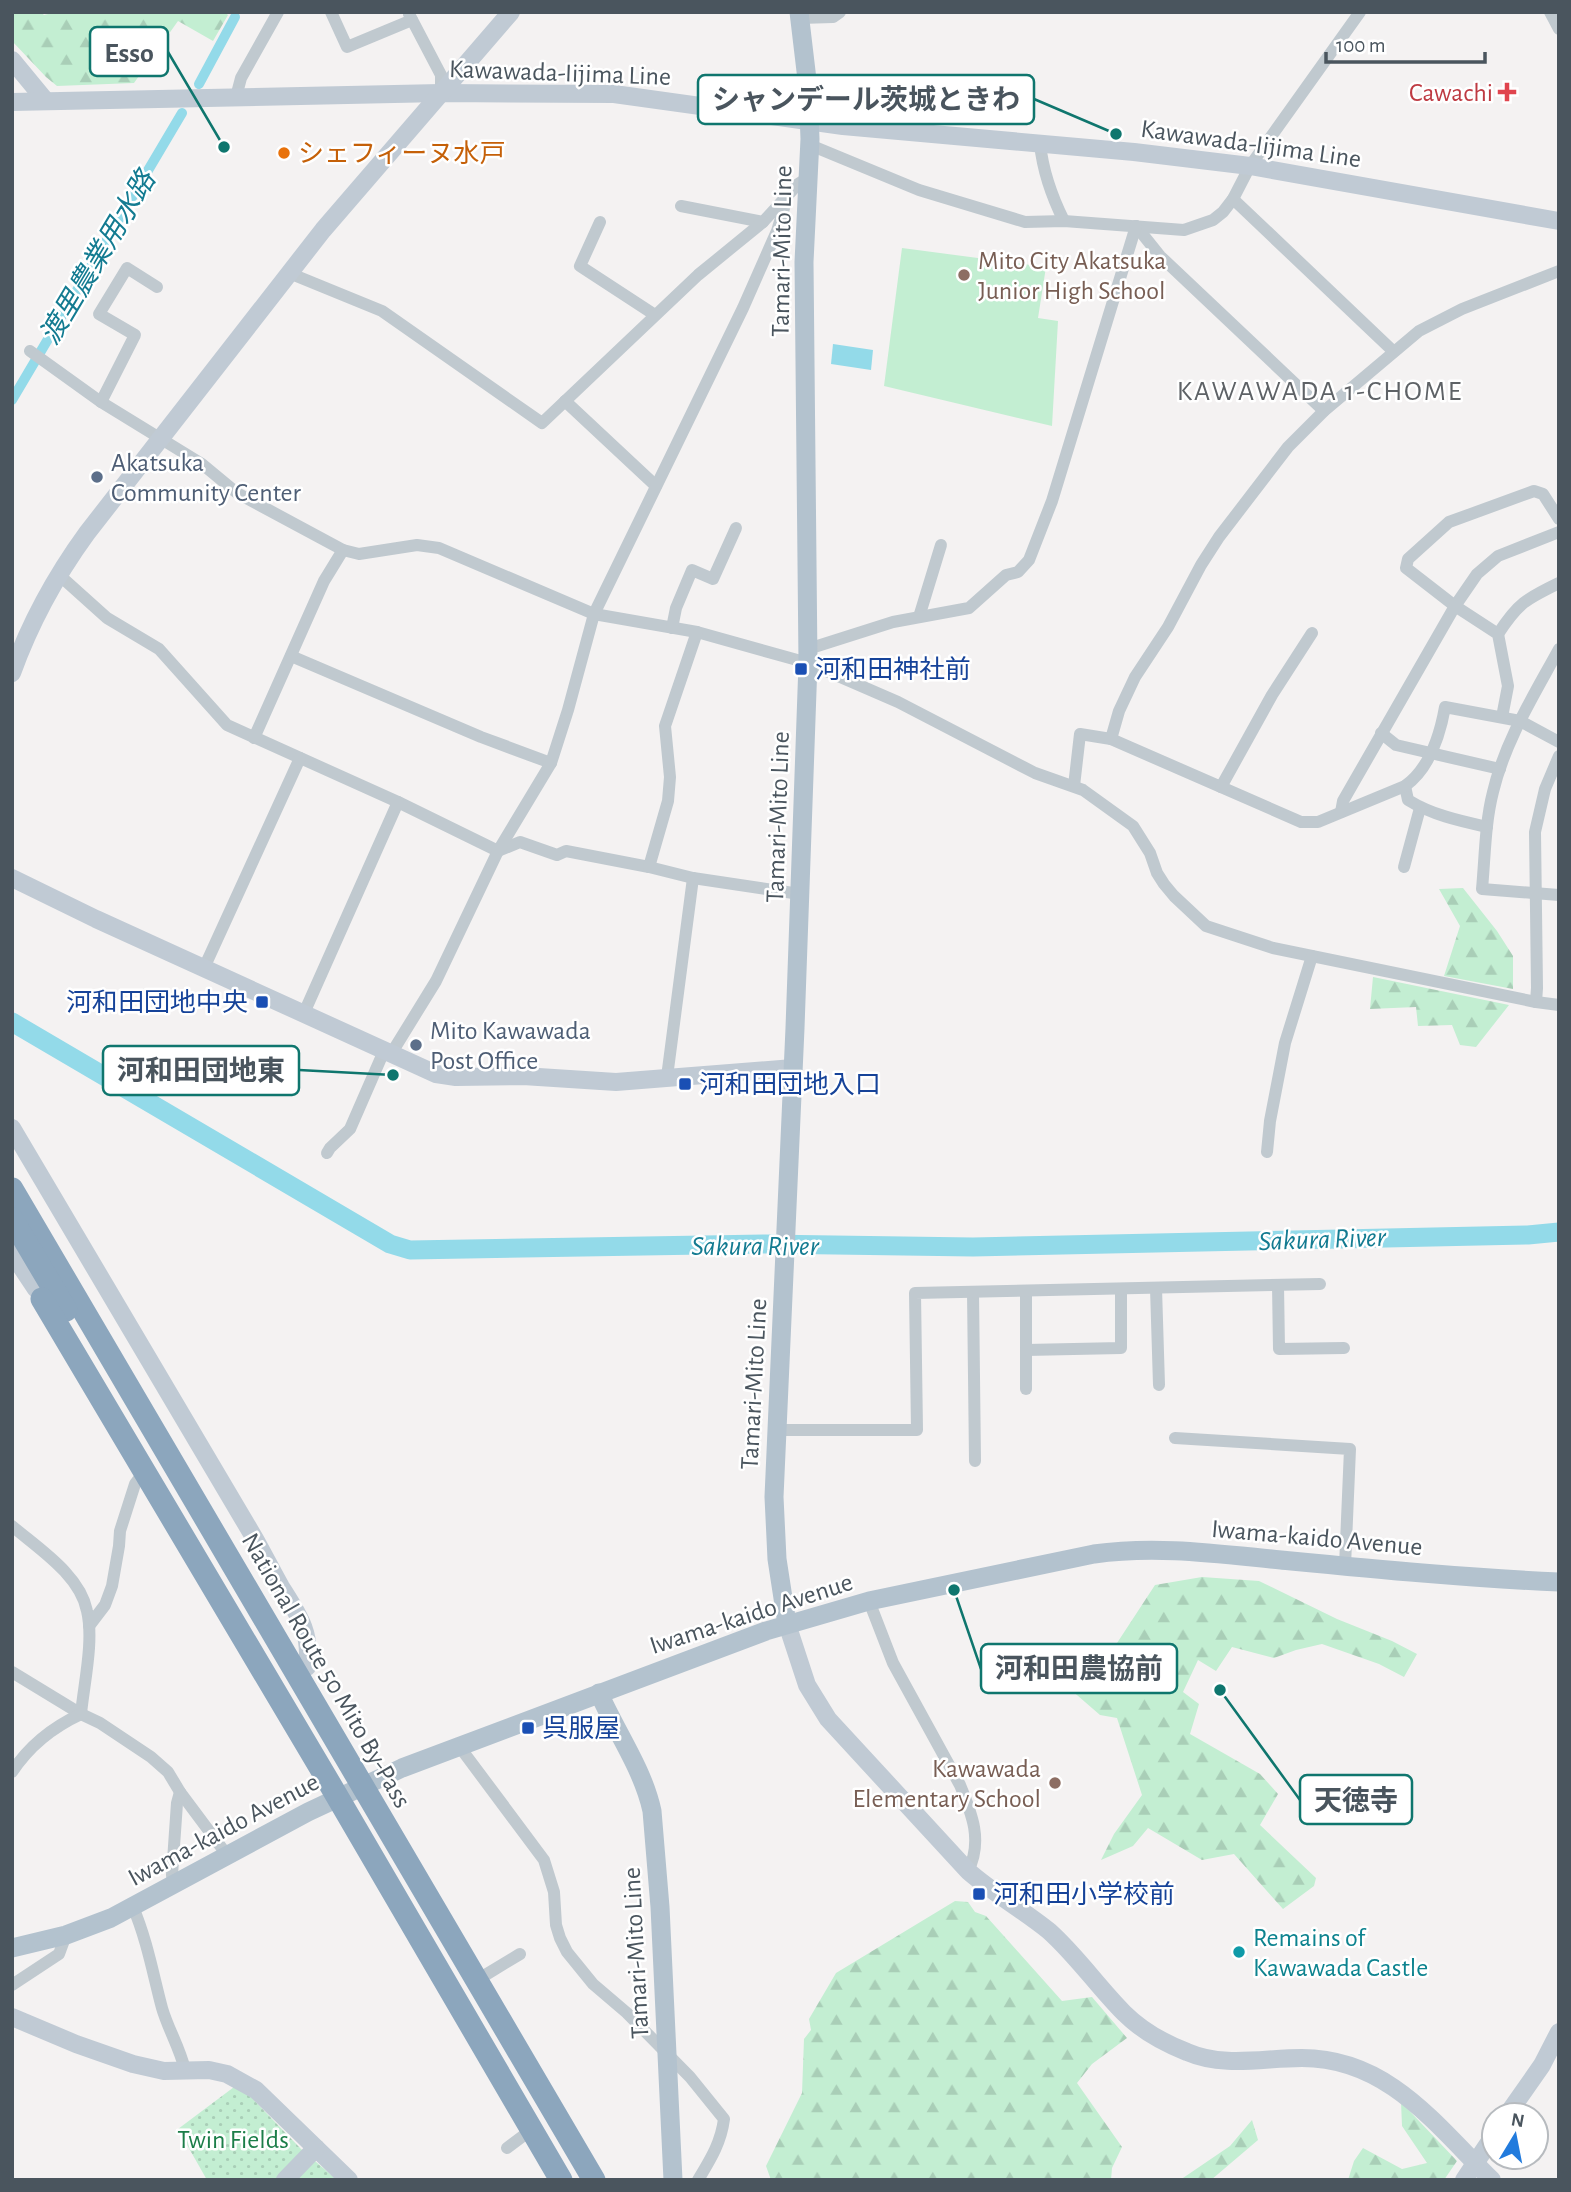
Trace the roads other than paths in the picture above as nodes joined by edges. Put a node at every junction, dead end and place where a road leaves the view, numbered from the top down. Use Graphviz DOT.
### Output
graph roads {
  1 [pos="278,12"];
  2 [pos="331,12"];
  3 [pos="511,12"];
  4 [pos="840,12"];
  5 [pos="1360,12"];
  6 [pos="1550,12"];
  7 [pos="800,15"];
  8 [pos="410,16"];
  9 [pos="1559,29"];
  10 [pos="12,60"];
  11 [pos="441,93"];
  12 [pos="236,97"];
  13 [pos="45,100"];
  14 [pos="12,102"];
  15 [pos="810,121"];
  16 [pos="1040,144"];
  17 [pos="810,145"];
  18 [pos="1250,166"];
  19 [pos="809,177"];
  20 [pos="788,195"];
  21 [pos="1233,199"];
  22 [pos="681,206"];
  23 [pos="1559,220"];
  24 [pos="1064,221"];
  25 [pos="600,222"];
  26 [pos="763,222"];
  27 [pos="1136,226"];
  28 [pos="1559,271"];
  29 [pos="289,273"];
  30 [pos="156,287"];
  31 [pos="655,315"];
  32 [pos="30,351"];
  33 [pos="1393,351"];
  34 [pos="565,401"];
  35 [pos="100,402"];
  36 [pos="1324,411"];
  37 [pos="161,438"];
  38 [pos="656,486"];
  39 [pos="1559,519"];
  40 [pos="736,528"];
  41 [pos="1559,533"];
  42 [pos="941,545"];
  43 [pos="343,550"];
  44 [pos="58,574"];
  45 [pos="1559,583"];
  46 [pos="1455,606"];
  47 [pos="594,614"];
  48 [pos="919,617"];
  49 [pos="672,628"];
  50 [pos="697,632"];
  51 [pos="1312,633"];
  52 [pos="1498,634"];
  53 [pos="18,641"];
  54 [pos="1559,649"];
  55 [pos="291,656"];
  56 [pos="808,656"];
  57 [pos="12,673"];
  58 [pos="1502,717"];
  59 [pos="1520,721"];
  60 [pos="1381,733"];
  61 [pos="254,738"];
  62 [pos="1111,739"];
  63 [pos="1559,742"];
  64 [pos="1429,754"];
  65 [pos="1559,756"];
  66 [pos="300,758"];
  67 [pos="551,763"];
  68 [pos="1500,769"];
  69 [pos="1074,786"];
  70 [pos="1405,786"];
  71 [pos="1221,787"];
  72 [pos="398,802"];
  73 [pos="1420,808"];
  74 [pos="1341,811"];
  75 [pos="1487,827"];
  76 [pos="498,851"];
  77 [pos="649,867"];
  78 [pos="1404,867"];
  79 [pos="12,878"];
  80 [pos="693,878"];
  81 [pos="1536,892"];
  82 [pos="800,894"];
  83 [pos="1559,895"];
  84 [pos="1312,956"];
  85 [pos="204,968"];
  86 [pos="1536,1002"];
  87 [pos="1559,1004"];
  88 [pos="304,1013"];
  89 [pos="387,1052"];
  90 [pos="793,1068"];
  91 [pos="667,1077"];
  92 [pos="12,1128"];
  93 [pos="327,1153"];
  94 [pos="1267,1153"];
  95 [pos="12,1189"];
  96 [pos="12,1219"];
  97 [pos="28,1246"];
  98 [pos="1320,1284"];
  99 [pos="1278,1285"];
  100 [pos="1156,1288"];
  101 [pos="1121,1289"];
  102 [pos="1026,1291"];
  103 [pos="973,1292"];
  104 [pos="1344,1348"];
  105 [pos="1026,1350"];
  106 [pos="1158,1385"];
  107 [pos="1026,1389"];
  108 [pos="777,1430"];
  109 [pos="1175,1438"];
  110 [pos="975,1461"];
  111 [pos="145,1471"];
  112 [pos="12,1526"];
  113 [pos="1345,1566"];
  114 [pos="1559,1582"];
  115 [pos="869,1601"];
  116 [pos="787,1623"];
  117 [pos="89,1626"];
  118 [pos="307,1667"];
  119 [pos="12,1672"];
  120 [pos="599,1693"];
  121 [pos="81,1714"];
  122 [pos="459,1746"];
  123 [pos="12,1772"];
  124 [pos="372,1781"];
  125 [pos="180,1792"];
  126 [pos="338,1797"];
  127 [pos="227,1855"];
  128 [pos="968,1871"];
  129 [pos="173,1885"];
  130 [pos="134,1907"];
  131 [pos="66,1935"];
  132 [pos="12,1948"];
  133 [pos="520,1954"];
  134 [pos="487,1974"];
  135 [pos="12,1985"];
  136 [pos="12,2017"];
  137 [pos="1559,2032"];
  138 [pos="504,2041"];
  139 [pos="667,2054"];
  140 [pos="185,2070"];
  141 [pos="1517,2101"];
  142 [pos="531,2130"];
  143 [pos="316,2148"];
  144 [pos="507,2148"];
  145 [pos="1480,2156"];
  146 [pos="1475,2163"];
  147 [pos="285,2180"];
  148 [pos="349,2180"];
  149 [pos="561,2180"];
  150 [pos="576,2180"];
  151 [pos="594,2180"];
  152 [pos="609,2180"];
  153 [pos="673,2180"];
  154 [pos="698,2180"];
  155 [pos="1464,2180"];
  156 [pos="1492,2180"];
  1 -- 12 [label="street"];
  2 -- 8 [label="street"];
  3 -- 11 [label="street"];
  4 -- 7 [label="street"];
  5 -- 18 [label="street"];
  6 -- 9 [label="street"];
  7 -- 15 [label="main road, Tamari-Mito Line"];
  8 -- 11 [label="street"];
  10 -- 13 [label="street"];
  11 -- 12 [label="street, Kawawada-Iijima Line"];
  11 -- 15 [label="street, Kawawada-Iijima Line"];
  11 -- 29 [label="street"];
  12 -- 13 [label="street, Kawawada-Iijima Line"];
  13 -- 14 [label="street, Kawawada-Iijima Line"];
  15 -- 16 [label="street, Kawawada-Iijima Line"];
  15 -- 17 [label="main road, Tamari-Mito Line"];
  16 -- 18 [label="street, Kawawada-Iijima Line"];
  16 -- 24 [label="street"];
  17 -- 19 [label="main road, Tamari-Mito Line"];
  17 -- 24 [label="street"];
  18 -- 21 [label="street"];
  18 -- 23 [label="street, Kawawada-Iijima Line"];
  19 -- 20 [label="street"];
  19 -- 56 [label="main road, Tamari-Mito Line"];
  20 -- 26 [label="street"];
  20 -- 38 [label="street"];
  21 -- 27 [label="street"];
  21 -- 33 [label="street"];
  22 -- 26 [label="street"];
  24 -- 27 [label="street"];
  25 -- 31 [label="street"];
  26 -- 31 [label="street"];
  27 -- 36 [label="street"];
  27 -- 48 [label="street"];
  28 -- 33 [label="street"];
  29 -- 34 [label="street"];
  29 -- 37 [label="street"];
  30 -- 35 [label="street"];
  31 -- 34 [label="street"];
  32 -- 35 [label="street"];
  33 -- 36 [label="street"];
  34 -- 38 [label="street"];
  35 -- 37 [label="street"];
  36 -- 62 [label="street"];
  37 -- 43 [label="street"];
  37 -- 44 [label="street"];
  38 -- 47 [label="street"];
  39 -- 46 [label="street"];
  40 -- 49 [label="street"];
  41 -- 46 [label="street"];
  42 -- 48 [label="street"];
  43 -- 47 [label="street"];
  43 -- 55 [label="street"];
  44 -- 53 [label="street"];
  44 -- 61 [label="street"];
  45 -- 52 [label="street"];
  46 -- 52 [label="street"];
  46 -- 60 [label="street"];
  47 -- 49 [label="street"];
  47 -- 67 [label="street"];
  48 -- 56 [label="street"];
  49 -- 50 [label="street"];
  50 -- 56 [label="street"];
  50 -- 77 [label="street"];
  51 -- 71 [label="street"];
  52 -- 58 [label="street"];
  53 -- 57 [label="street"];
  54 -- 59 [label="street"];
  55 -- 61 [label="street"];
  55 -- 67 [label="street"];
  56 -- 69 [label="street"];
  56 -- 82 [label="main road, Tamari-Mito Line"];
  58 -- 59 [label="street"];
  58 -- 64 [label="street"];
  59 -- 63 [label="street"];
  59 -- 68 [label="street"];
  60 -- 64 [label="street"];
  60 -- 74 [label="street"];
  61 -- 66 [label="street"];
  62 -- 69 [label="street"];
  62 -- 71 [label="street"];
  64 -- 68 [label="street"];
  64 -- 70 [label="street"];
  65 -- 81 [label="street"];
  66 -- 72 [label="street"];
  66 -- 85 [label="street"];
  67 -- 76 [label="street"];
  68 -- 75 [label="street"];
  69 -- 84 [label="street"];
  70 -- 73 [label="street"];
  70 -- 74 [label="street"];
  71 -- 74 [label="street"];
  72 -- 76 [label="street"];
  72 -- 88 [label="street"];
  73 -- 75 [label="street"];
  73 -- 78 [label="street"];
  75 -- 81 [label="street"];
  76 -- 77 [label="street"];
  76 -- 89 [label="street"];
  77 -- 80 [label="street"];
  79 -- 85 [label="street"];
  80 -- 82 [label="street"];
  80 -- 91 [label="street"];
  81 -- 83 [label="street"];
  81 -- 86 [label="street"];
  82 -- 90 [label="main road, Tamari-Mito Line"];
  84 -- 86 [label="street"];
  84 -- 94 [label="street"];
  85 -- 88 [label="street"];
  86 -- 87 [label="street"];
  88 -- 89 [label="street"];
  89 -- 91 [label="street"];
  89 -- 93 [label="street"];
  90 -- 91 [label="street"];
  90 -- 108 [label="main road, Tamari-Mito Line"];
  92 -- 118 [label="street"];
  95 -- 97 [label="highway, National Route 50 Mito By-Pass"];
  96 -- 97 [label="highway, National Route 50 Mito By-Pass"];
  97 -- 111 [label="highway"];
  97 -- 118 [label="highway"];
  97 -- 138 [label="highway, National Route 50 Mito By-Pass"];
  98 -- 99 [label="street"];
  99 -- 100 [label="street"];
  99 -- 104 [label="street"];
  100 -- 101 [label="street"];
  100 -- 106 [label="street"];
  101 -- 102 [label="street"];
  101 -- 105 [label="street"];
  102 -- 103 [label="street"];
  102 -- 105 [label="street"];
  103 -- 108 [label="street"];
  103 -- 110 [label="street"];
  105 -- 107 [label="street"];
  108 -- 116 [label="main road, Tamari-Mito Line"];
  109 -- 113 [label="street"];
  111 -- 117 [label="street"];
  111 -- 126 [label="highway"];
  112 -- 117 [label="street"];
  113 -- 114 [label="main road, Iwama-kaido Avenue"];
  113 -- 115 [label="main road, Iwama-kaido Avenue"];
  115 -- 116 [label="main road, Iwama-kaido Avenue"];
  115 -- 128 [label="street"];
  116 -- 120 [label="main road, Iwama-kaido Avenue"];
  116 -- 128 [label="street"];
  117 -- 121 [label="street"];
  118 -- 124 [label="highway"];
  119 -- 121 [label="street"];
  120 -- 122 [label="main road, Iwama-kaido Avenue"];
  120 -- 139 [label="main road, Tamari-Mito Line"];
  121 -- 123 [label="street"];
  121 -- 125 [label="street"];
  122 -- 124 [label="main road, Iwama-kaido Avenue"];
  122 -- 139 [label="street"];
  124 -- 126 [label="main road, Iwama-kaido Avenue"];
  124 -- 134 [label="highway"];
  125 -- 127 [label="street"];
  125 -- 129 [label="street"];
  126 -- 127 [label="main road, Iwama-kaido Avenue"];
  126 -- 142 [label="highway"];
  127 -- 129 [label="main road, Iwama-kaido Avenue"];
  128 -- 146 [label="street"];
  129 -- 130 [label="main road, Iwama-kaido Avenue"];
  130 -- 131 [label="main road, Iwama-kaido Avenue"];
  130 -- 140 [label="street"];
  131 -- 132 [label="main road, Iwama-kaido Avenue"];
  131 -- 135 [label="street"];
  133 -- 134 [label="street"];
  134 -- 152 [label="highway"];
  136 -- 140 [label="street"];
  137 -- 141 [label="street"];
  138 -- 150 [label="highway, National Route 50 Mito By-Pass"];
  138 -- 151 [label="highway, National Route 50 Mito By-Pass"];
  139 -- 153 [label="main road, Tamari-Mito Line"];
  139 -- 154 [label="street"];
  140 -- 143 [label="street"];
  142 -- 144 [label="street"];
  142 -- 149 [label="highway"];
  143 -- 147 [label="street"];
  143 -- 148 [label="street"];
  145 -- 146 [label="street"];
  146 -- 155 [label="street"];
  146 -- 156 [label="street"];
}
